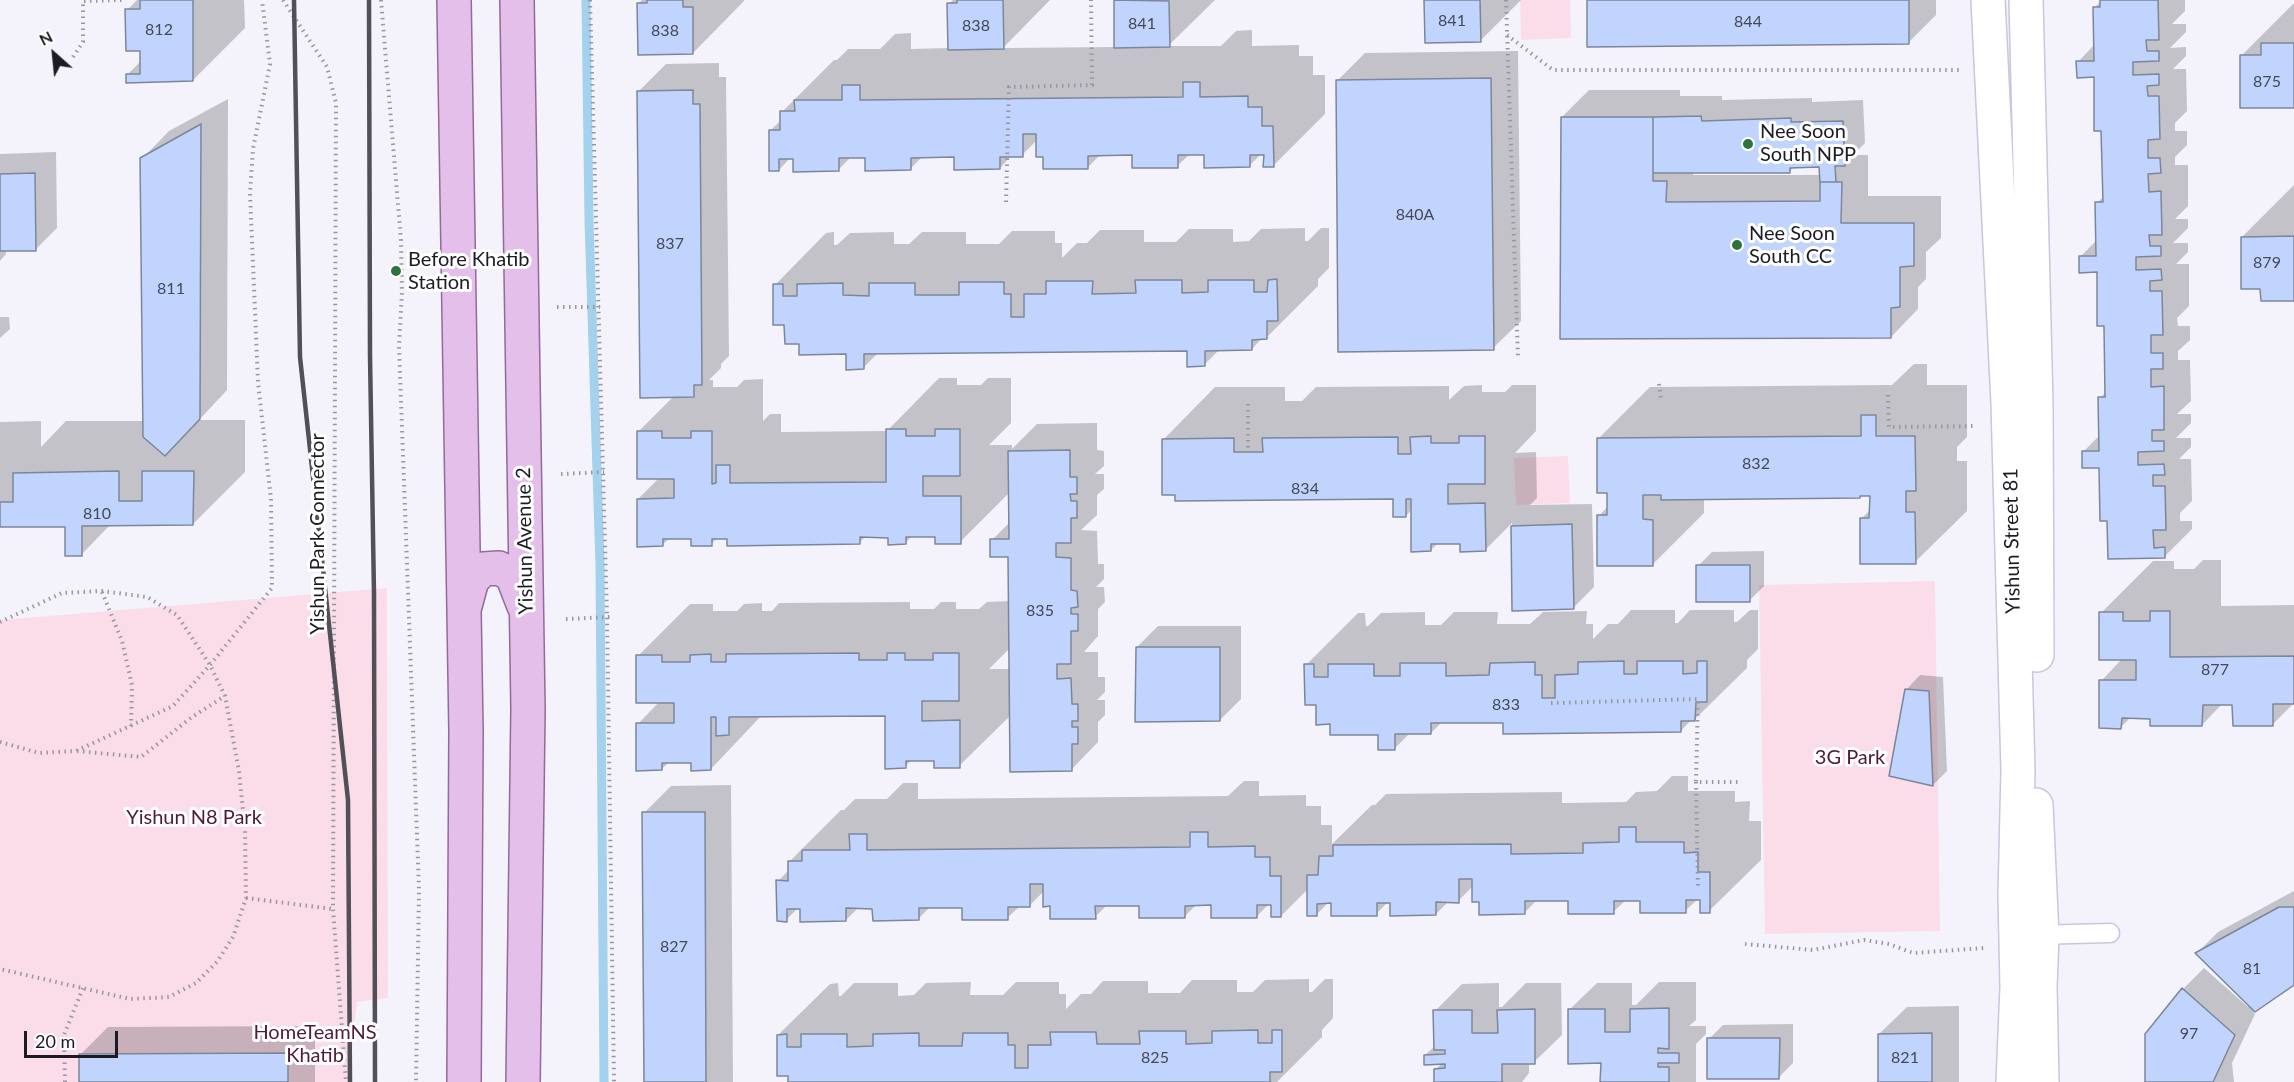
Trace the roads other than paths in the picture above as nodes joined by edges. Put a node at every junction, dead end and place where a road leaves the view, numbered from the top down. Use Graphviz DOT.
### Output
graph roads {
  1 [pos="454,0"];
  2 [pos="518,0"];
  3 [pos="1988,0"];
  4 [pos="2026,0"];
  5 [pos="1995,152"];
  6 [pos="2030,152"];
  7 [pos="2019,300"];
  8 [pos="464,610"];
  9 [pos="526,611"];
  10 [pos="2110,933"];
  11 [pos="2018,939"];
  12 [pos="2029,987"];
  13 [pos="464,1082"];
  14 [pos="523,1082"];
  15 [pos="2013,1082"];
  16 [pos="2042,1082"];
  1 -- 8 [label="main road"];
  2 -- 9 [label="main road, Yishun Avenue 2"];
  3 -- 5 [label="street, Yishun Street 81"];
  4 -- 6 [label="street, Yishun Street 81"];
  5 -- 6 [label="lane"];
  5 -- 7 [label="street, Yishun Street 81"];
  6 -- 7 [label="street, Yishun Street 81"];
  7 -- 11 [label="street, Yishun Street 81"];
  8 -- 9 [label="main road"];
  8 -- 13 [label="main road"];
  9 -- 14 [label="main road, Yishun Avenue 2"];
  10 -- 11 [label="lane"];
  11 -- 12 [label="street, Yishun Street 81"];
  12 -- 15 [label="street, Yishun Street 81"];
  12 -- 16 [label="street, Yishun Street 81"];
}
